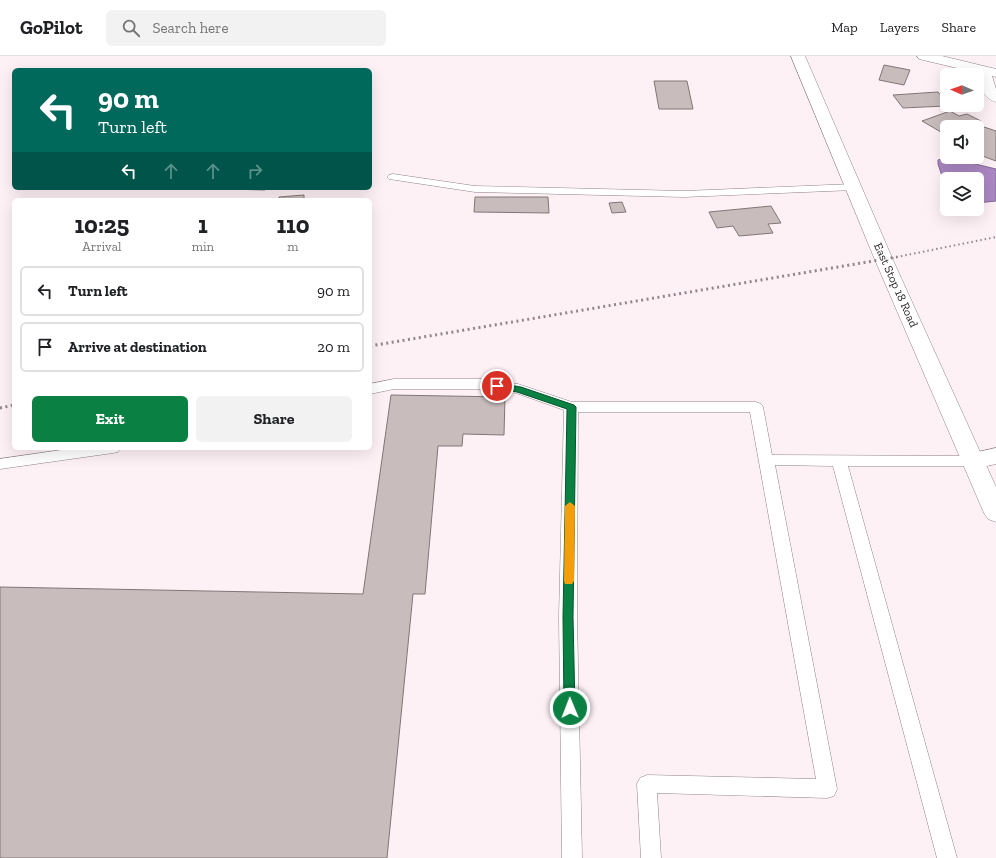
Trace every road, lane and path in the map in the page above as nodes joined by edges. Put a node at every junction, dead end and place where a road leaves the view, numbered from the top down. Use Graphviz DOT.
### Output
graph roads {
  1 [pos="798,56"];
  2 [pos="924,56"];
  3 [pos="991,72"];
  4 [pos="996,98"];
  5 [pos="393,177"];
  6 [pos="854,187"];
  7 [pos="372,389"];
  8 [pos="571,407"];
  9 [pos="99,450"];
  10 [pos="996,456"];
  11 [pos="766,460"];
  12 [pos="839,460"];
  13 [pos="973,461"];
  14 [pos="0,464"];
  15 [pos="996,513"];
  16 [pos="572,858"];
  17 [pos="651,858"];
  18 [pos="947,858"];
  1 -- 6 [label="street, East Stop 18 Road"];
  2 -- 3 [label="street"];
  3 -- 4 [label="street"];
  5 -- 6 [label="lane"];
  6 -- 13 [label="street, East Stop 18 Road"];
  7 -- 8 [label="lane"];
  8 -- 11 [label="lane"];
  8 -- 16 [label="lane"];
  9 -- 14 [label="lane"];
  10 -- 13 [label="street"];
  11 -- 12 [label="lane"];
  11 -- 17 [label="lane"];
  12 -- 13 [label="lane"];
  12 -- 18 [label="lane"];
  13 -- 15 [label="street, East Stop 18 Road"];
}
